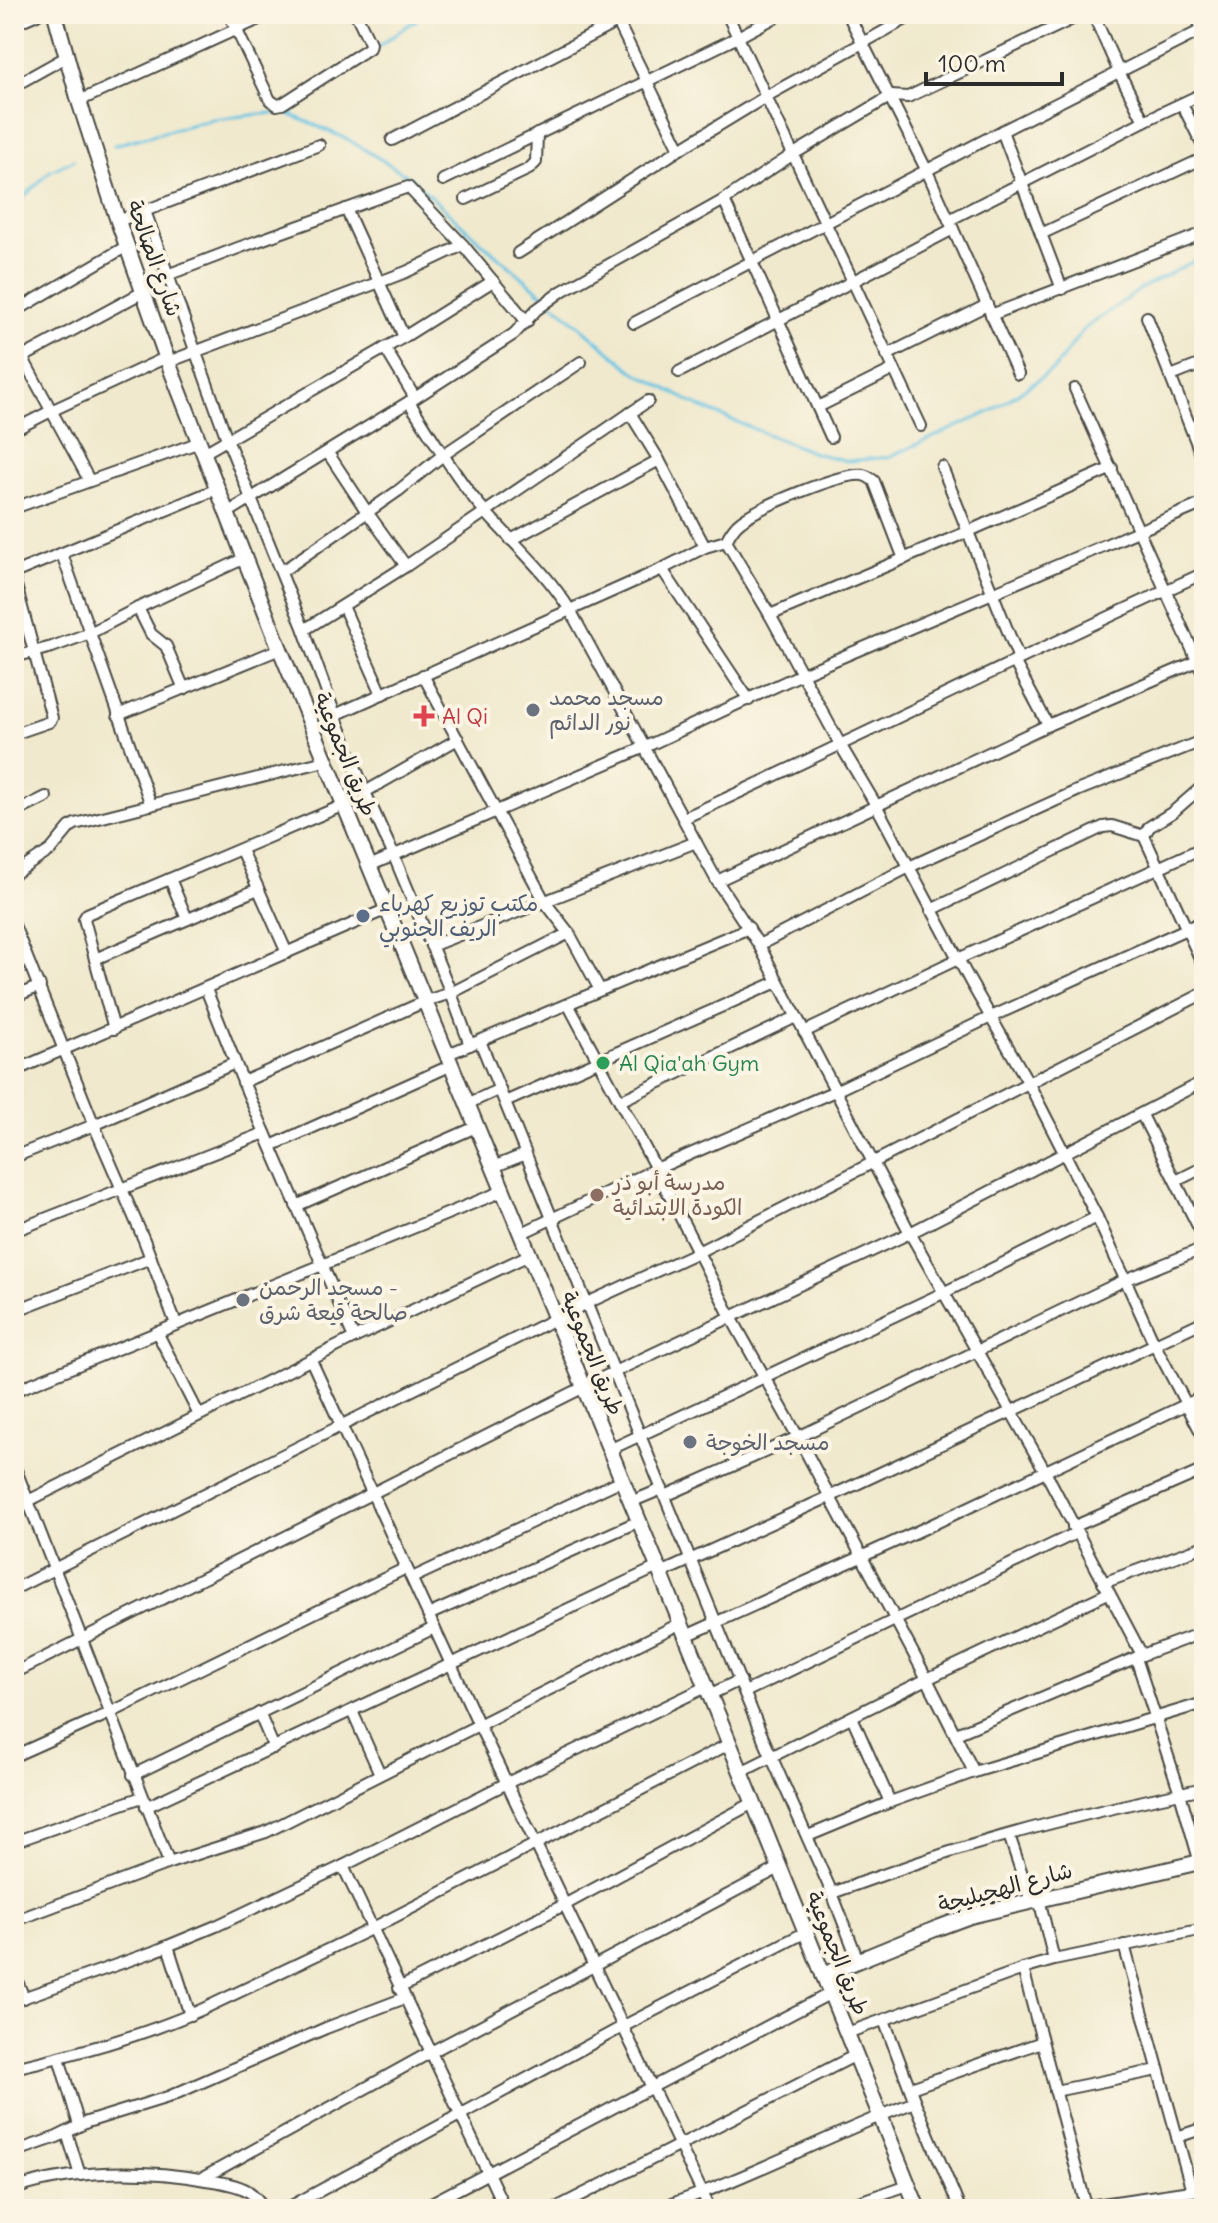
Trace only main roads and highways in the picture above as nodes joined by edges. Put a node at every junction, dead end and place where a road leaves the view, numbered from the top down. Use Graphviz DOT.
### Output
graph roads {
  1 [pos="55,14"];
  2 [pos="227,513"];
  3 [pos="1202,1861"];
  4 [pos="823,1975"];
  5 [pos="918,2209"];
  1 -- 2 [label="main road, شارع الصالحة"];
  2 -- 4 [label="main road, طريق الجموعية"];
  3 -- 4 [label="main road, شارع الهجيليجة"];
  4 -- 5 [label="main road, طريق الجموعية"];
}
